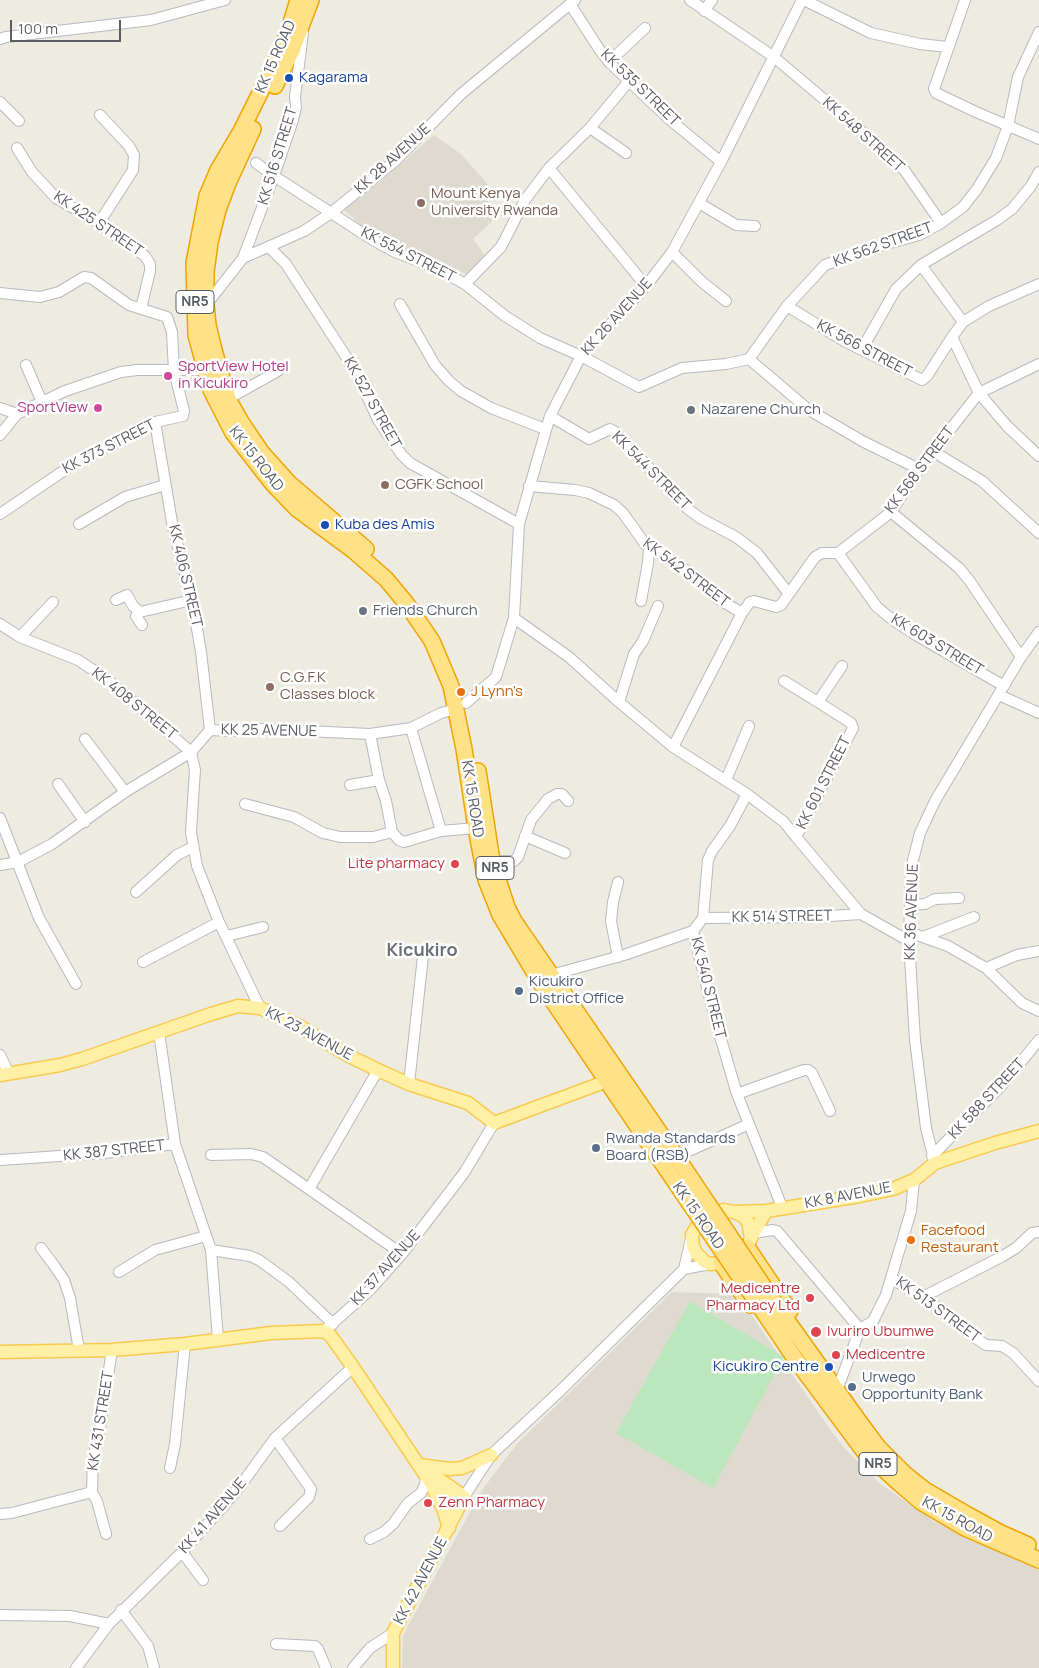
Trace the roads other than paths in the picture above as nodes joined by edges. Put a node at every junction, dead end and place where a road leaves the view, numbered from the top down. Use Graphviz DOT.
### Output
graph roads {
  1 [pos="225,0"];
  2 [pos="298,0"];
  3 [pos="311,0"];
  4 [pos="690,0"];
  5 [pos="712,0"];
  6 [pos="803,0"];
  7 [pos="965,0"];
  8 [pos="572,2"];
  9 [pos="704,11"];
  10 [pos="304,22"];
  11 [pos="645,28"];
  12 [pos="1039,32"];
  13 [pos="0,39"];
  14 [pos="948,48"];
  15 [pos="774,57"];
  16 [pos="609,62"];
  17 [pos="629,81"];
  18 [pos="0,102"];
  19 [pos="100,115"];
  20 [pos="19,121"];
  21 [pos="1008,126"];
  22 [pos="590,128"];
  23 [pos="1039,139"];
  24 [pos="17,148"];
  25 [pos="626,153"];
  26 [pos="256,162"];
  27 [pos="721,162"];
  28 [pos="549,168"];
  29 [pos="1039,172"];
  30 [pos="274,176"];
  31 [pos="699,203"];
  32 [pos="331,213"];
  33 [pos="99,223"];
  34 [pos="941,224"];
  35 [pos="755,226"];
  36 [pos="269,247"];
  37 [pos="672,252"];
  38 [pos="243,258"];
  39 [pos="921,266"];
  40 [pos="465,284"];
  41 [pos="1039,284"];
  42 [pos="646,286"];
  43 [pos="0,293"];
  44 [pos="726,301"];
  45 [pos="400,304"];
  46 [pos="206,305"];
  47 [pos="787,306"];
  48 [pos="141,309"];
  49 [pos="963,322"];
  50 [pos="952,337"];
  51 [pos="862,349"];
  52 [pos="581,356"];
  53 [pos="749,359"];
  54 [pos="1039,364"];
  55 [pos="26,365"];
  56 [pos="212,368"];
  57 [pos="174,370"];
  58 [pos="278,372"];
  59 [pos="979,393"];
  60 [pos="228,399"];
  61 [pos="42,402"];
  62 [pos="0,408"];
  63 [pos="16,414"];
  64 [pos="550,416"];
  65 [pos="155,422"];
  66 [pos="545,429"];
  67 [pos="0,435"];
  68 [pos="934,452"];
  69 [pos="1039,456"];
  70 [pos="919,469"];
  71 [pos="165,485"];
  72 [pos="529,486"];
  73 [pos="891,512"];
  74 [pos="0,514"];
  75 [pos="79,524"];
  76 [pos="519,524"];
  77 [pos="1039,534"];
  78 [pos="649,546"];
  79 [pos="838,553"];
  80 [pos="789,594"];
  81 [pos="116,600"];
  82 [pos="192,600"];
  83 [pos="641,601"];
  84 [pos="53,602"];
  85 [pos="658,606"];
  86 [pos="138,612"];
  87 [pos="742,613"];
  88 [pos="514,618"];
  89 [pos="0,624"];
  90 [pos="142,625"];
  91 [pos="1039,632"];
  92 [pos="20,637"];
  93 [pos="1021,657"];
  94 [pos="842,666"];
  95 [pos="784,681"];
  96 [pos="1001,690"];
  97 [pos="618,702"];
  98 [pos="818,702"];
  99 [pos="461,706"];
  100 [pos="1039,713"];
  101 [pos="750,726"];
  102 [pos="411,728"];
  103 [pos="210,730"];
  104 [pos="370,734"];
  105 [pos="85,739"];
  106 [pos="673,747"];
  107 [pos="191,752"];
  108 [pos="378,780"];
  109 [pos="726,780"];
  110 [pos="58,784"];
  111 [pos="350,785"];
  112 [pos="125,792"];
  113 [pos="747,794"];
  114 [pos="568,801"];
  115 [pos="245,804"];
  116 [pos="0,818"];
  117 [pos="85,822"];
  118 [pos="476,828"];
  119 [pos="441,831"];
  120 [pos="392,832"];
  121 [pos="525,836"];
  122 [pos="796,837"];
  123 [pos="193,847"];
  124 [pos="565,853"];
  125 [pos="492,861"];
  126 [pos="18,862"];
  127 [pos="0,865"];
  128 [pos="618,882"];
  129 [pos="136,892"];
  130 [pos="959,898"];
  131 [pos="910,905"];
  132 [pos="861,914"];
  133 [pos="974,917"];
  134 [pos="703,918"];
  135 [pos="220,922"];
  136 [pos="263,928"];
  137 [pos="692,931"];
  138 [pos="227,936"];
  139 [pos="909,937"];
  140 [pos="923,937"];
  141 [pos="1039,950"];
  142 [pos="423,956"];
  143 [pos="618,957"];
  144 [pos="143,962"];
  145 [pos="986,968"];
  146 [pos="551,975"];
  147 [pos="76,984"];
  148 [pos="260,1008"];
  149 [pos="1039,1012"];
  150 [pos="159,1032"];
  151 [pos="1039,1040"];
  152 [pos="590,1044"];
  153 [pos="0,1055"];
  154 [pos="378,1070"];
  155 [pos="4,1074"];
  156 [pos="409,1084"];
  157 [pos="599,1084"];
  158 [pos="737,1094"];
  159 [pos="830,1111"];
  160 [pos="494,1123"];
  161 [pos="749,1124"];
  162 [pos="1039,1131"];
  163 [pos="175,1144"];
  164 [pos="211,1155"];
  165 [pos="0,1160"];
  166 [pos="933,1160"];
  167 [pos="676,1162"];
  168 [pos="914,1180"];
  169 [pos="309,1189"];
  170 [pos="782,1207"];
  171 [pos="766,1211"];
  172 [pos="727,1212"];
  173 [pos="694,1231"];
  174 [pos="1039,1232"];
  175 [pos="206,1236"];
  176 [pos="750,1239"];
  177 [pos="41,1248"];
  178 [pos="211,1250"];
  179 [pos="402,1254"];
  180 [pos="716,1264"];
  181 [pos="684,1269"];
  182 [pos="119,1272"];
  183 [pos="892,1278"];
  184 [pos="923,1297"];
  185 [pos="770,1309"];
  186 [pos="328,1327"];
  187 [pos="860,1329"];
  188 [pos="218,1339"];
  189 [pos="185,1344"];
  190 [pos="79,1350"];
  191 [pos="112,1350"];
  192 [pos="0,1352"];
  193 [pos="353,1367"];
  194 [pos="1039,1381"];
  195 [pos="837,1390"];
  196 [pos="833,1411"];
  197 [pos="275,1438"];
  198 [pos="491,1454"];
  199 [pos="170,1468"];
  200 [pos="425,1474"];
  201 [pos="92,1492"];
  202 [pos="464,1497"];
  203 [pos="0,1514"];
  204 [pos="280,1526"];
  205 [pos="449,1528"];
  206 [pos="106,1534"];
  207 [pos="370,1539"];
  208 [pos="1039,1549"];
  209 [pos="182,1552"];
  210 [pos="1039,1560"];
  211 [pos="203,1580"];
  212 [pos="122,1610"];
  213 [pos="0,1615"];
  214 [pos="109,1624"];
  215 [pos="393,1633"];
  216 [pos="276,1644"];
  217 [pos="76,1668"];
  218 [pos="154,1668"];
  219 [pos="326,1668"];
  220 [pos="353,1668"];
  221 [pos="393,1668"];
  1 -- 13 [label="street"];
  2 -- 56 [label="highway, KK 15 ROAD / NR5"];
  3 -- 10 [label="highway, KK 15 ROAD / NR5"];
  4 -- 9 [label="street, KK 548 STREET"];
  5 -- 9 [label="street"];
  6 -- 14 [label="street"];
  6 -- 15 [label="street, KK 26 AVENUE"];
  7 -- 14 [label="street"];
  8 -- 16 [label="street, KK 535 STREET"];
  8 -- 32 [label="street, KK 28 AVENUE"];
  9 -- 15 [label="street, KK 548 STREET"];
  10 -- 30 [label="street, KK 516 STREET"];
  10 -- 46 [label="highway, KK 15 ROAD / NR5"];
  11 -- 16 [label="street"];
  12 -- 21 [label="street, KK 562 STREET"];
  14 -- 21 [label="street"];
  15 -- 27 [label="street, KK 26 AVENUE"];
  15 -- 34 [label="street, KK 548 STREET"];
  16 -- 17 [label="street, KK 535 STREET"];
  17 -- 22 [label="street, KK 554 STREET"];
  17 -- 27 [label="street, KK 535 STREET"];
  18 -- 20 [label="street"];
  19 -- 33 [label="street"];
  21 -- 23 [label="street"];
  21 -- 34 [label="street, KK 562 STREET"];
  22 -- 25 [label="street"];
  22 -- 28 [label="street, KK 554 STREET"];
  24 -- 33 [label="street, KK 425 STREET"];
  26 -- 30 [label="street, KK 554 STREET"];
  27 -- 31 [label="street, KK 26 AVENUE"];
  28 -- 40 [label="street, KK 554 STREET"];
  28 -- 42 [label="street"];
  29 -- 39 [label="street"];
  30 -- 32 [label="street, KK 554 STREET"];
  30 -- 38 [label="street, KK 516 STREET"];
  31 -- 35 [label="street"];
  31 -- 37 [label="street, KK 26 AVENUE"];
  32 -- 36 [label="street, KK 28 AVENUE"];
  32 -- 40 [label="street, KK 554 STREET"];
  33 -- 48 [label="street, KK 425 STREET"];
  34 -- 47 [label="street, KK 562 STREET"];
  36 -- 38 [label="street, KK 28 AVENUE"];
  36 -- 76 [label="street, KK 527 STREET"];
  37 -- 42 [label="street, KK 26 AVENUE"];
  37 -- 44 [label="street"];
  38 -- 46 [label="street, KK 28 AVENUE"];
  39 -- 49 [label="street"];
  39 -- 51 [label="street"];
  40 -- 52 [label="street"];
  41 -- 49 [label="street"];
  42 -- 52 [label="street, KK 26 AVENUE"];
  43 -- 48 [label="street"];
  45 -- 66 [label="street"];
  46 -- 56 [label="highway, KK 15 ROAD / NR5"];
  47 -- 51 [label="street, KK 566 STREET"];
  47 -- 53 [label="street, KK 562 STREET"];
  48 -- 57 [label="street"];
  49 -- 50 [label="street"];
  50 -- 51 [label="street, KK 566 STREET"];
  50 -- 59 [label="street"];
  52 -- 53 [label="street"];
  52 -- 64 [label="street, KK 26 AVENUE"];
  53 -- 70 [label="street"];
  54 -- 59 [label="street"];
  55 -- 61 [label="street"];
  56 -- 57 [label="street"];
  56 -- 60 [label="highway, KK 15 ROAD / NR5"];
  56 -- 99 [label="highway, KK 15 ROAD / NR5"];
  57 -- 61 [label="street"];
  57 -- 65 [label="street, KK 373 STREET"];
  58 -- 60 [label="street"];
  59 -- 68 [label="street, KK 568 STREET"];
  59 -- 69 [label="street"];
  60 -- 99 [label="highway, KK 15 ROAD / NR5"];
  61 -- 63 [label="street"];
  62 -- 63 [label="street"];
  63 -- 67 [label="street"];
  64 -- 66 [label="street, KK 26 AVENUE"];
  64 -- 80 [label="street, KK 544 STREET"];
  65 -- 71 [label="street, KK 406 STREET"];
  65 -- 74 [label="street, KK 373 STREET"];
  66 -- 72 [label="street, KK 26 AVENUE"];
  68 -- 70 [label="street, KK 568 STREET"];
  68 -- 77 [label="street"];
  70 -- 73 [label="street, KK 568 STREET"];
  71 -- 75 [label="street"];
  71 -- 82 [label="street, KK 406 STREET"];
  72 -- 76 [label="street, KK 26 AVENUE"];
  72 -- 78 [label="street, KK 542 STREET"];
  73 -- 79 [label="street, KK 568 STREET"];
  73 -- 93 [label="street"];
  76 -- 88 [label="street, KK 26 AVENUE"];
  78 -- 83 [label="street"];
  78 -- 87 [label="street, KK 542 STREET"];
  79 -- 80 [label="street, KK 568 STREET"];
  79 -- 96 [label="street, KK 603 STREET"];
  80 -- 87 [label="street, KK 568 STREET"];
  81 -- 86 [label="street"];
  82 -- 86 [label="street"];
  82 -- 103 [label="street, KK 406 STREET"];
  84 -- 92 [label="street"];
  85 -- 97 [label="street"];
  86 -- 90 [label="street"];
  87 -- 106 [label="street"];
  88 -- 97 [label="street"];
  88 -- 99 [label="street, KK 26 AVENUE"];
  89 -- 92 [label="street, KK 408 STREET"];
  91 -- 93 [label="street, KK 36 AVENUE"];
  92 -- 107 [label="street, KK 408 STREET"];
  93 -- 96 [label="street, KK 36 AVENUE"];
  94 -- 98 [label="street"];
  95 -- 98 [label="street"];
  96 -- 100 [label="street, KK 603 STREET"];
  96 -- 131 [label="street, KK 36 AVENUE"];
  97 -- 106 [label="street"];
  98 -- 122 [label="street, KK 601 STREET"];
  99 -- 102 [label="street, KK 25 AVENUE"];
  99 -- 118 [label="highway, KK 15 ROAD / NR5"];
  99 -- 125 [label="highway, KK 15 ROAD / NR5"];
  101 -- 109 [label="street"];
  102 -- 104 [label="street, KK 25 AVENUE"];
  102 -- 119 [label="street"];
  103 -- 104 [label="street, KK 25 AVENUE"];
  103 -- 107 [label="street, KK 25 AVENUE"];
  104 -- 108 [label="street"];
  105 -- 112 [label="street"];
  106 -- 109 [label="street"];
  107 -- 112 [label="street, KK 25 AVENUE"];
  107 -- 123 [label="street"];
  108 -- 111 [label="street"];
  108 -- 120 [label="street"];
  109 -- 113 [label="street"];
  110 -- 117 [label="street"];
  112 -- 117 [label="street, KK 25 AVENUE"];
  113 -- 122 [label="street, KK 601 STREET"];
  113 -- 134 [label="street, KK 540 STREET"];
  114 -- 121 [label="street"];
  115 -- 120 [label="street"];
  116 -- 126 [label="street"];
  117 -- 126 [label="street, KK 25 AVENUE"];
  118 -- 119 [label="street"];
  118 -- 152 [label="highway, KK 15 ROAD / NR5"];
  119 -- 120 [label="street"];
  121 -- 124 [label="street"];
  121 -- 125 [label="street"];
  122 -- 132 [label="street, KK 601 STREET"];
  123 -- 129 [label="street"];
  123 -- 135 [label="street"];
  125 -- 146 [label="highway, KK 15 ROAD / NR5"];
  126 -- 127 [label="street, KK 25 AVENUE"];
  126 -- 147 [label="street"];
  128 -- 143 [label="street"];
  130 -- 131 [label="street"];
  131 -- 139 [label="street, KK 36 AVENUE"];
  132 -- 134 [label="street, KK 514 STREET"];
  132 -- 139 [label="street, KK 601 STREET"];
  133 -- 140 [label="street"];
  134 -- 137 [label="street, KK 540 STREET"];
  135 -- 138 [label="street"];
  135 -- 144 [label="street"];
  136 -- 138 [label="street"];
  137 -- 143 [label="street"];
  137 -- 158 [label="street, KK 540 STREET"];
  138 -- 148 [label="street"];
  139 -- 140 [label="street, KK 601 STREET"];
  139 -- 166 [label="street, KK 36 AVENUE"];
  140 -- 145 [label="street, KK 601 STREET"];
  141 -- 145 [label="street"];
  142 -- 156 [label="street"];
  143 -- 146 [label="street"];
  145 -- 149 [label="street, KK 601 STREET"];
  146 -- 152 [label="highway, KK 15 ROAD / NR5"];
  148 -- 150 [label="main road, KK 23 AVENUE"];
  148 -- 154 [label="main road, KK 23 AVENUE"];
  150 -- 155 [label="main road, KK 23 AVENUE"];
  150 -- 163 [label="street, KK 387 STREET"];
  151 -- 166 [label="street, KK 588 STREET"];
  152 -- 157 [label="highway"];
  152 -- 167 [label="highway, KK 15 ROAD / NR5"];
  153 -- 155 [label="street"];
  154 -- 156 [label="main road, KK 23 AVENUE"];
  154 -- 169 [label="street"];
  156 -- 160 [label="main road, KK 23 AVENUE"];
  157 -- 160 [label="main road"];
  157 -- 173 [label="highway"];
  158 -- 159 [label="street"];
  158 -- 161 [label="street, KK 540 STREET"];
  160 -- 179 [label="street, KK 37 AVENUE"];
  161 -- 167 [label="street"];
  161 -- 170 [label="street, KK 540 STREET"];
  162 -- 166 [label="main road, KK 8 AVENUE"];
  163 -- 165 [label="street, KK 387 STREET"];
  163 -- 175 [label="street"];
  164 -- 169 [label="street"];
  166 -- 168 [label="main road, KK 8 AVENUE"];
  167 -- 172 [label="highway"];
  167 -- 185 [label="highway, KK 15 ROAD / NR5, bridge"];
  168 -- 170 [label="main road, KK 8 AVENUE"];
  168 -- 183 [label="street, KK 513 STREET"];
  169 -- 179 [label="street"];
  170 -- 171 [label="main road, KK 8 AVENUE"];
  171 -- 172 [label="main road, KK 8 AVENUE"];
  171 -- 176 [label="main road"];
  172 -- 173 [label="main road"];
  172 -- 176 [label="main road"];
  173 -- 180 [label="main road"];
  173 -- 181 [label="street"];
  174 -- 184 [label="street"];
  175 -- 178 [label="street"];
  175 -- 182 [label="street"];
  176 -- 180 [label="main road"];
  176 -- 187 [label="street"];
  176 -- 195 [label="highway"];
  177 -- 190 [label="street"];
  178 -- 186 [label="street"];
  178 -- 188 [label="street"];
  179 -- 186 [label="street, KK 37 AVENUE"];
  180 -- 181 [label="street"];
  180 -- 196 [label="highway"];
  181 -- 198 [label="street"];
  183 -- 184 [label="street, KK 513 STREET"];
  183 -- 187 [label="street"];
  184 -- 194 [label="street, KK 513 STREET"];
  185 -- 195 [label="highway, KK 15 ROAD / NR5"];
  185 -- 196 [label="highway, KK 15 ROAD / NR5"];
  186 -- 188 [label="main road"];
  186 -- 193 [label="main road"];
  187 -- 195 [label="street"];
  188 -- 189 [label="main road"];
  189 -- 191 [label="main road"];
  189 -- 199 [label="street"];
  190 -- 191 [label="main road"];
  190 -- 192 [label="main road"];
  191 -- 201 [label="street, KK 431 STREET"];
  193 -- 197 [label="street, KK 41 AVENUE"];
  193 -- 200 [label="main road"];
  195 -- 208 [label="highway, KK 15 ROAD / NR5"];
  196 -- 210 [label="highway, KK 15 ROAD / NR5"];
  197 -- 204 [label="street"];
  197 -- 209 [label="street, KK 41 AVENUE"];
  198 -- 200 [label="main road"];
  198 -- 202 [label="street"];
  200 -- 202 [label="main road"];
  200 -- 202 [label="main road"];
  200 -- 205 [label="main road"];
  200 -- 207 [label="street"];
  201 -- 203 [label="street, KK 431 STREET"];
  201 -- 206 [label="street, KK 431 STREET"];
  202 -- 205 [label="main road, KK 42 AVENUE"];
  205 -- 215 [label="main road, KK 42 AVENUE"];
  209 -- 211 [label="street"];
  209 -- 212 [label="street, KK 41 AVENUE"];
  212 -- 214 [label="street, KK 41 AVENUE"];
  212 -- 218 [label="street"];
  213 -- 214 [label="street"];
  214 -- 217 [label="street, KK 41 AVENUE"];
  215 -- 220 [label="street"];
  215 -- 221 [label="main road, KK 42 AVENUE"];
  216 -- 219 [label="street"];
}
